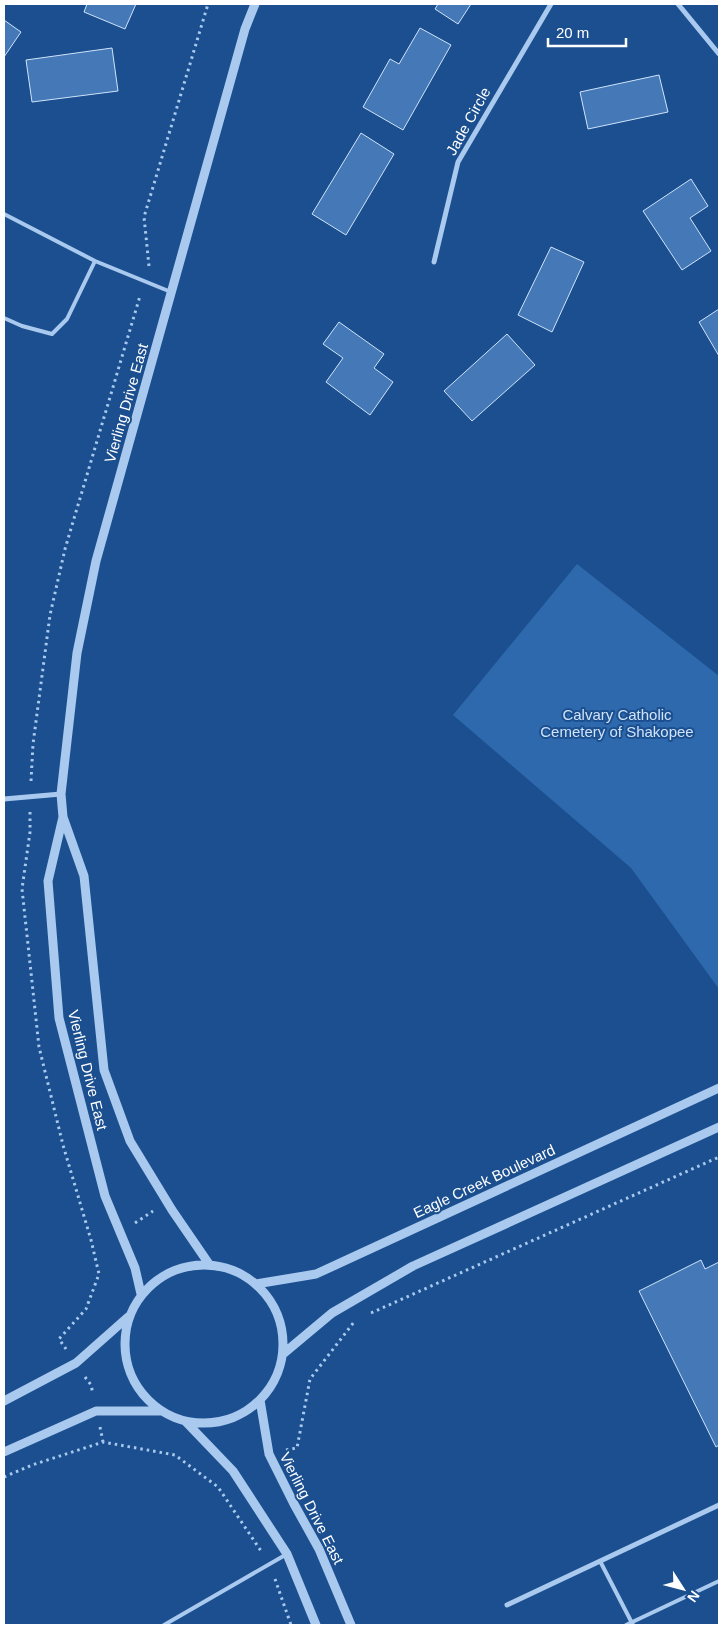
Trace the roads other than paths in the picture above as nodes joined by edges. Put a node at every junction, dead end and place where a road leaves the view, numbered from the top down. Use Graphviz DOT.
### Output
graph roads {
  1 [pos="255,4"];
  2 [pos="550,4"];
  3 [pos="678,4"];
  4 [pos="719,54"];
  5 [pos="4,214"];
  6 [pos="95,261"];
  7 [pos="434,262"];
  8 [pos="171,292"];
  9 [pos="4,318"];
  10 [pos="60,794"];
  11 [pos="4,799"];
  12 [pos="63,817"];
  13 [pos="719,1088"];
  14 [pos="719,1127"];
  15 [pos="209,1264"];
  16 [pos="256,1284"];
  17 [pos="140,1294"];
  18 [pos="128,1317"];
  19 [pos="283,1354"];
  20 [pos="260,1400"];
  21 [pos="4,1401"];
  22 [pos="161,1411"];
  23 [pos="186,1422"];
  24 [pos="4,1452"];
  25 [pos="719,1505"];
  26 [pos="287,1554"];
  27 [pos="600,1561"];
  28 [pos="719,1582"];
  29 [pos="507,1606"];
  30 [pos="632,1624"];
  31 [pos="164,1625"];
  32 [pos="316,1625"];
  33 [pos="351,1625"];
  34 [pos="626,1625"];
  1 -- 8 [label="street, Vierling Drive East"];
  2 -- 7 [label="street, Jade Circle"];
  3 -- 4 [label="street"];
  5 -- 6 [label="lane"];
  6 -- 8 [label="lane"];
  6 -- 9 [label="lane"];
  8 -- 10 [label="street, Vierling Drive East"];
  10 -- 11 [label="street"];
  10 -- 12 [label="street, Vierling Drive East"];
  12 -- 15 [label="street, Vierling Drive East"];
  12 -- 17 [label="street, Vierling Drive East"];
  13 -- 16 [label="street, Eagle Creek Boulevard"];
  14 -- 19 [label="street"];
  15 -- 16 [label="street"];
  15 -- 17 [label="street"];
  16 -- 19 [label="street"];
  17 -- 18 [label="street"];
  18 -- 21 [label="street"];
  18 -- 22 [label="street"];
  19 -- 20 [label="street"];
  20 -- 23 [label="street"];
  20 -- 33 [label="street, Vierling Drive East"];
  22 -- 23 [label="street"];
  22 -- 24 [label="street"];
  23 -- 26 [label="street"];
  25 -- 27 [label="street"];
  26 -- 31 [label="lane"];
  26 -- 32 [label="street"];
  27 -- 29 [label="street"];
  27 -- 30 [label="lane"];
  28 -- 30 [label="lane"];
  30 -- 34 [label="lane"];
}
